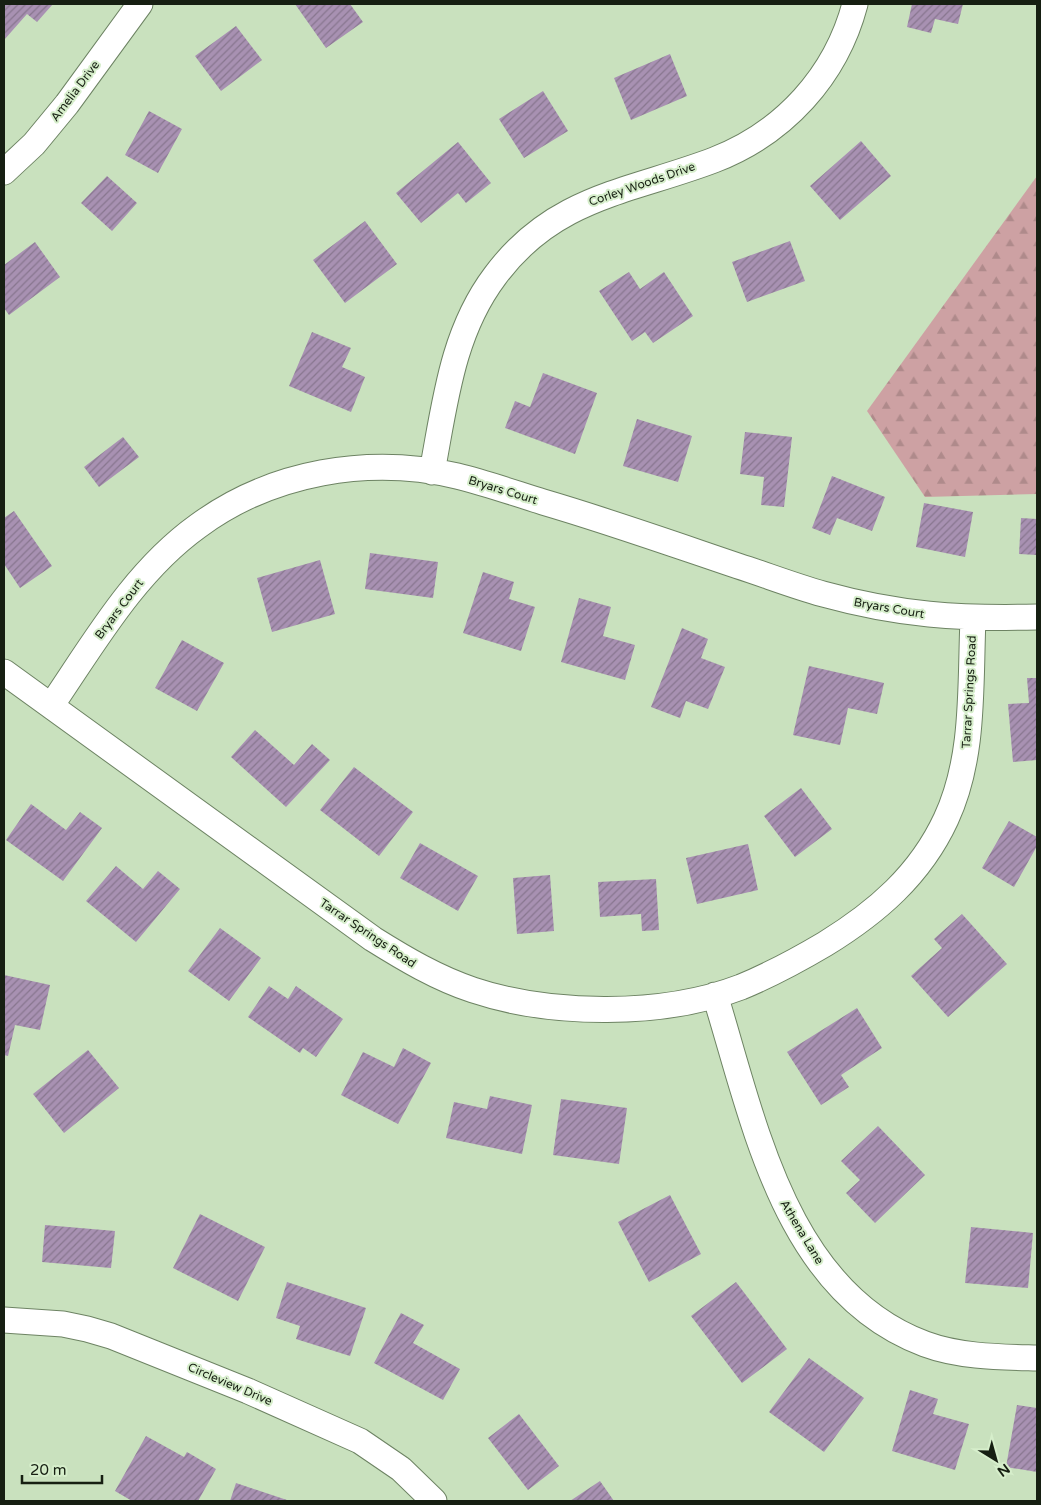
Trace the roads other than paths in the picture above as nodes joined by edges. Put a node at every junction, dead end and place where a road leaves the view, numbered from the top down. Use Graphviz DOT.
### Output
graph roads {
  1 [pos="140,4"];
  2 [pos="855,4"];
  3 [pos="4,172"];
  4 [pos="432,472"];
  5 [pos="1037,617"];
  6 [pos="973,619"];
  7 [pos="4,672"];
  8 [pos="51,706"];
  9 [pos="715,995"];
  10 [pos="4,1320"];
  11 [pos="1037,1358"];
  12 [pos="434,1501"];
  1 -- 3 [label="street, Amelia Drive"];
  2 -- 4 [label="street, Corley Woods Drive"];
  4 -- 6 [label="street, Bryars Court"];
  4 -- 8 [label="street, Bryars Court"];
  5 -- 6 [label="street, Bryars Court"];
  6 -- 9 [label="street, Tarrar Springs Road"];
  7 -- 8 [label="street, Tarrar Springs Road"];
  8 -- 9 [label="street, Tarrar Springs Road"];
  9 -- 11 [label="street, Athena Lane"];
  10 -- 12 [label="street, Circleview Drive"];
}
